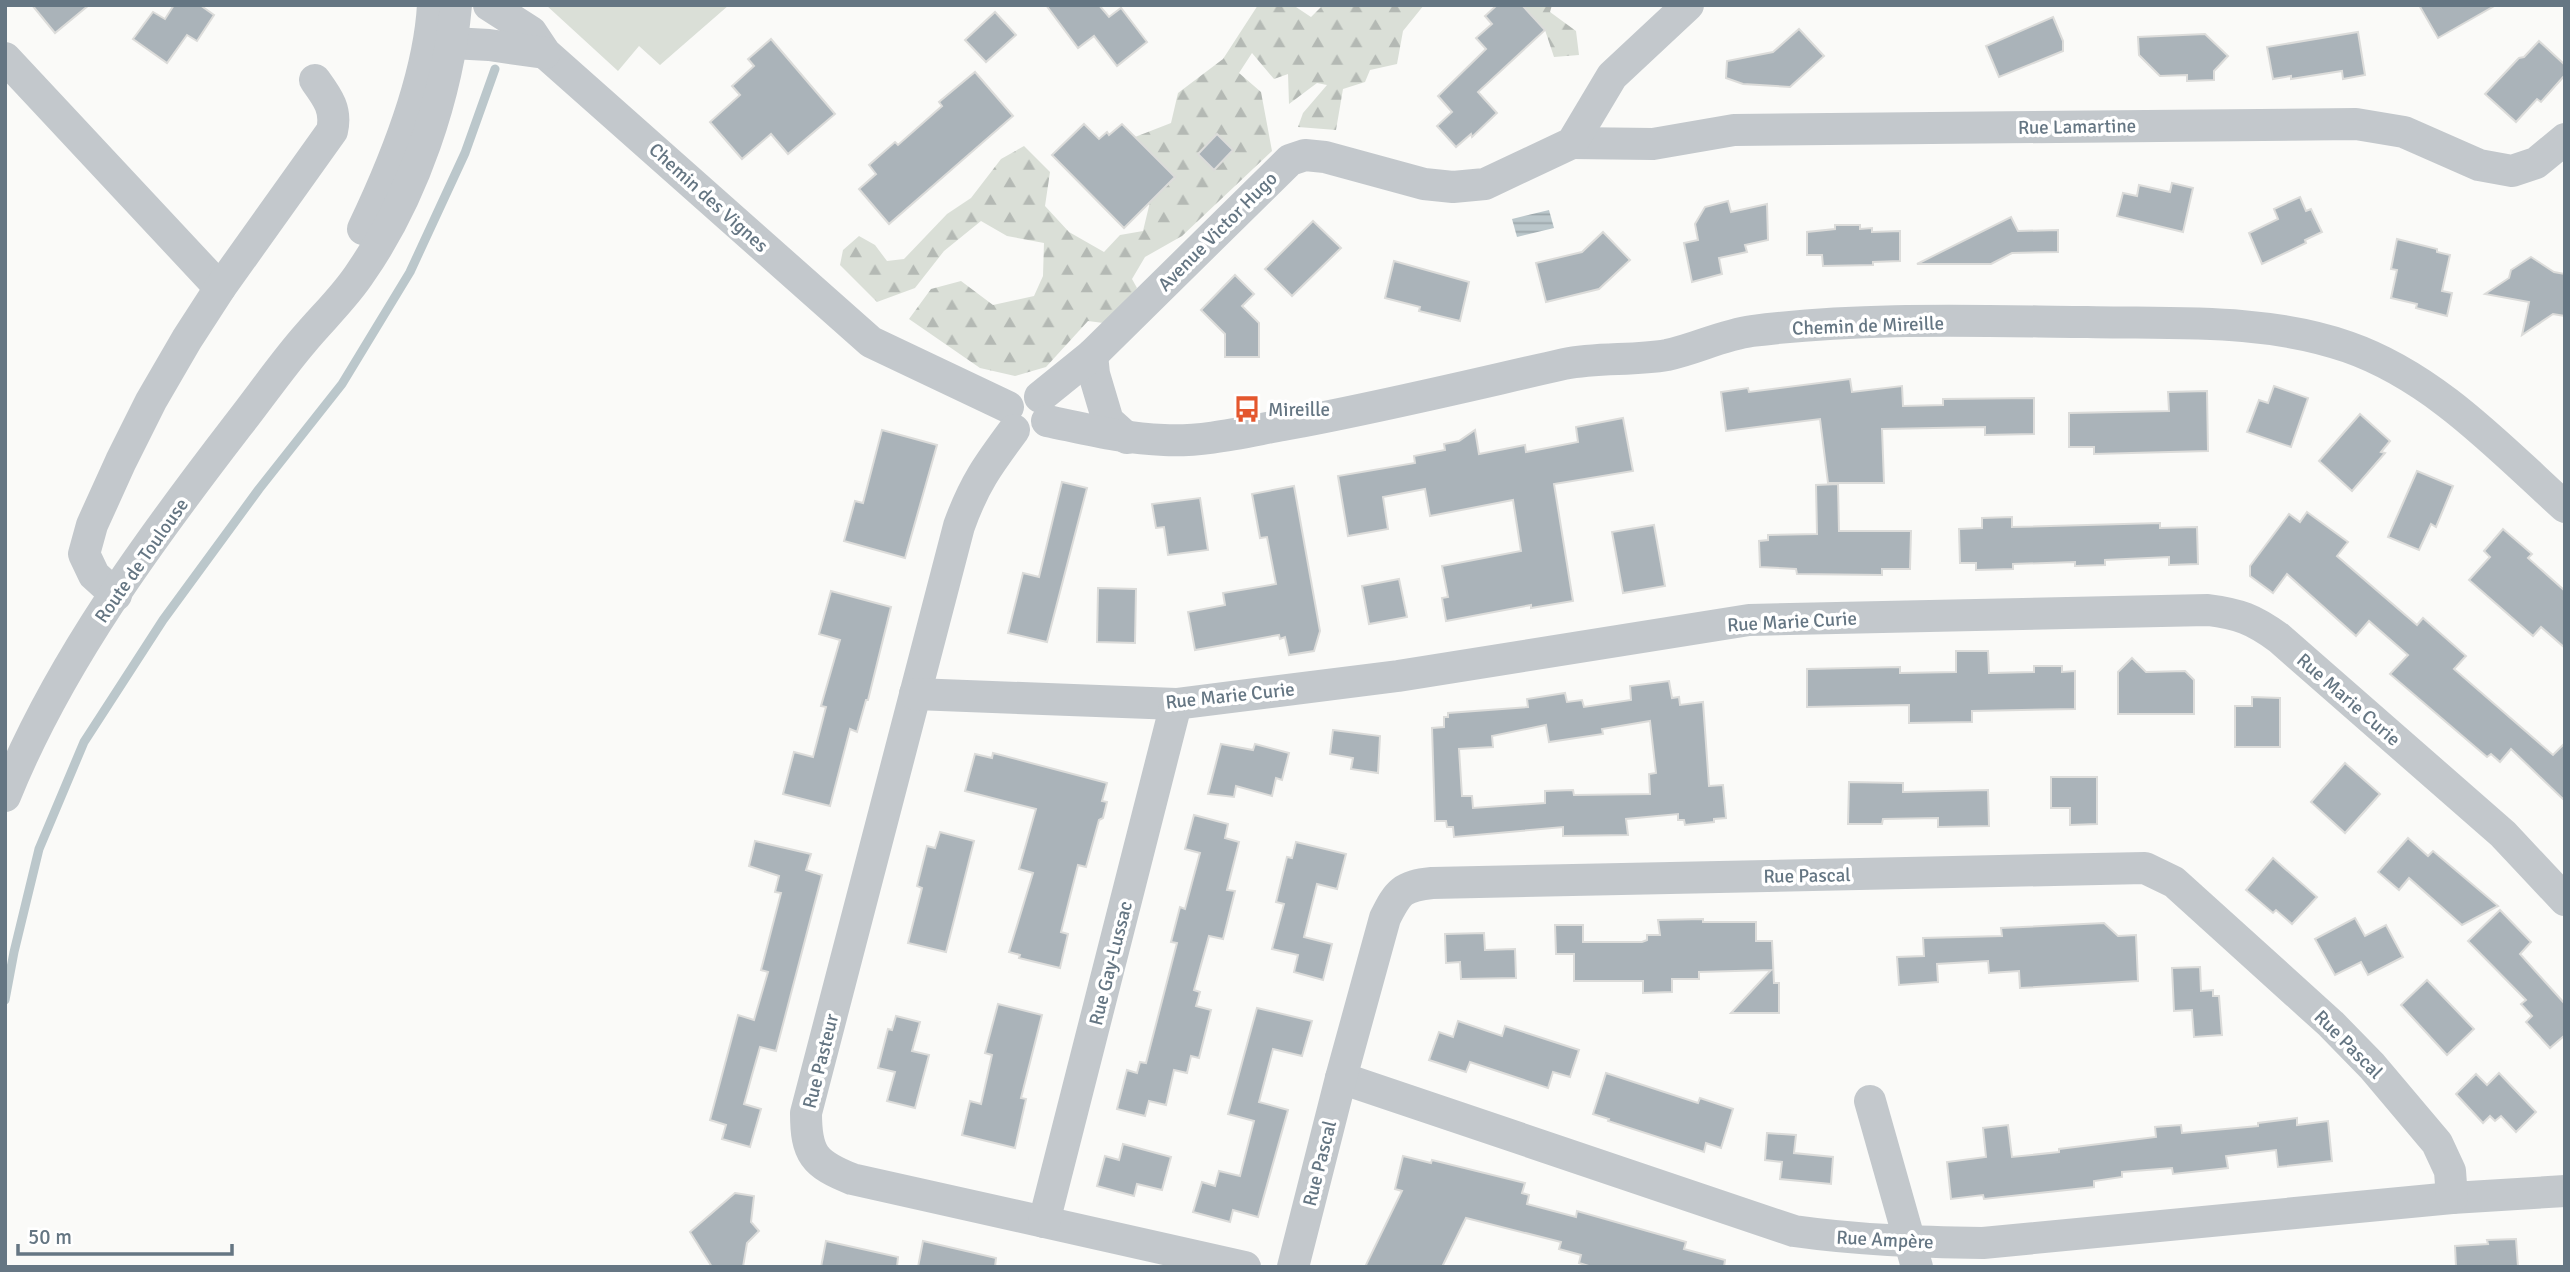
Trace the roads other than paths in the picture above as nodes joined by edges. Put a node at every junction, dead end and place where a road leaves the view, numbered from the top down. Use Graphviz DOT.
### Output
graph roads {
  1 [pos="489,5"];
  2 [pos="1688,5"];
  3 [pos="442,8"];
  4 [pos="453,43"];
  5 [pos="545,53"];
  6 [pos="5,58"];
  7 [pos="316,80"];
  8 [pos="2565,139"];
  9 [pos="1572,143"];
  10 [pos="220,288"];
  11 [pos="302,341"];
  12 [pos="1092,355"];
  13 [pos="1043,409"];
  14 [pos="1011,418"];
  15 [pos="1127,438"];
  16 [pos="2565,507"];
  17 [pos="116,596"];
  18 [pos="915,694"];
  19 [pos="1176,704"];
  20 [pos="6,794"];
  21 [pos="2565,900"];
  22 [pos="1341,1078"];
  23 [pos="1870,1101"];
  24 [pos="2565,1191"];
  25 [pos="2452,1198"];
  26 [pos="1044,1222"];
  27 [pos="1913,1254"];
  28 [pos="1245,1267"];
  29 [pos="1293,1267"];
  1 -- 5 [label="street, Chemin des Vignes"];
  2 -- 9 [label="street"];
  3 -- 4 [label="street, Route de Toulouse"];
  3 -- 11 [label="street, Route de Toulouse"];
  4 -- 5 [label="street"];
  4 -- 11 [label="street, Route de Toulouse"];
  5 -- 14 [label="street, Chemin des Vignes"];
  6 -- 10 [label="street"];
  7 -- 10 [label="street"];
  8 -- 9 [label="street, Rue Lamartine"];
  9 -- 12 [label="street, Avenue Victor Hugo"];
  10 -- 17 [label="street"];
  11 -- 17 [label="street, Route de Toulouse"];
  12 -- 13 [label="street, Avenue Victor Hugo"];
  12 -- 15 [label="street"];
  13 -- 14 [label="street"];
  13 -- 15 [label="street, Chemin de Mireille"];
  14 -- 18 [label="street"];
  15 -- 16 [label="street, Chemin de Mireille"];
  17 -- 20 [label="street, Route de Toulouse"];
  18 -- 19 [label="street, Rue Marie Curie"];
  18 -- 26 [label="street, Rue Pasteur"];
  19 -- 21 [label="street, Rue Marie Curie"];
  19 -- 26 [label="street, Rue Gay-Lussac"];
  22 -- 25 [label="street, Rue Pascal"];
  22 -- 27 [label="street, Rue Ampère"];
  22 -- 29 [label="street, Rue Pascal"];
  23 -- 27 [label="street"];
  24 -- 25 [label="street"];
  25 -- 27 [label="street, Rue Ampère"];
  26 -- 28 [label="street, Rue Pasteur"];
}
